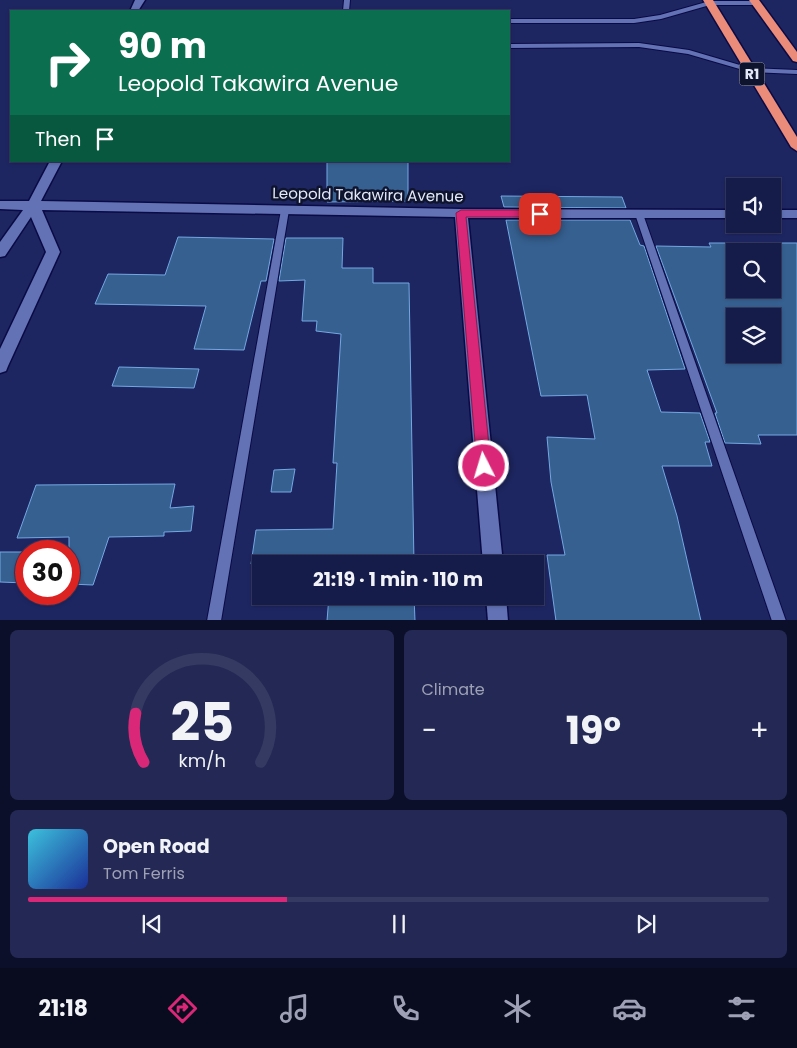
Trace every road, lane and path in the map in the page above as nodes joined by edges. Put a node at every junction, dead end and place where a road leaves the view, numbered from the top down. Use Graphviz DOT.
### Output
graph roads {
  1 [pos="755,1"];
  2 [pos="709,2"];
  3 [pos="510,21"];
  4 [pos="510,46"];
  5 [pos="797,60"];
  6 [pos="750,70"];
  7 [pos="797,72"];
  8 [pos="797,146"];
  9 [pos="55,162"];
  10 [pos="0,205"];
  11 [pos="33,205"];
  12 [pos="285,210"];
  13 [pos="461,213"];
  14 [pos="639,214"];
  15 [pos="726,214"];
  16 [pos="781,214"];
  17 [pos="797,214"];
  18 [pos="0,252"];
  19 [pos="0,366"];
  20 [pos="492,555"];
  21 [pos="497,605"];
  22 [pos="214,620"];
  23 [pos="498,620"];
  24 [pos="779,620"];
  1 -- 2 [label="lane"];
  1 -- 5 [label="highway"];
  2 -- 3 [label="lane"];
  2 -- 6 [label="highway, R1"];
  4 -- 6 [label="lane"];
  6 -- 7 [label="lane"];
  6 -- 8 [label="highway, R1"];
  9 -- 11 [label="street"];
  10 -- 11 [label="street, Leopold Takawira Avenue"];
  11 -- 12 [label="street, Leopold Takawira Avenue"];
  11 -- 18 [label="street"];
  11 -- 19 [label="street"];
  12 -- 13 [label="street, Leopold Takawira Avenue"];
  12 -- 22 [label="lane"];
  13 -- 14 [label="street, Leopold Takawira Avenue"];
  13 -- 20 [label="street"];
  14 -- 15 [label="street, Leopold Takawira Avenue"];
  14 -- 24 [label="lane"];
  16 -- 17 [label="street"];
  21 -- 23 [label="street"];
}
